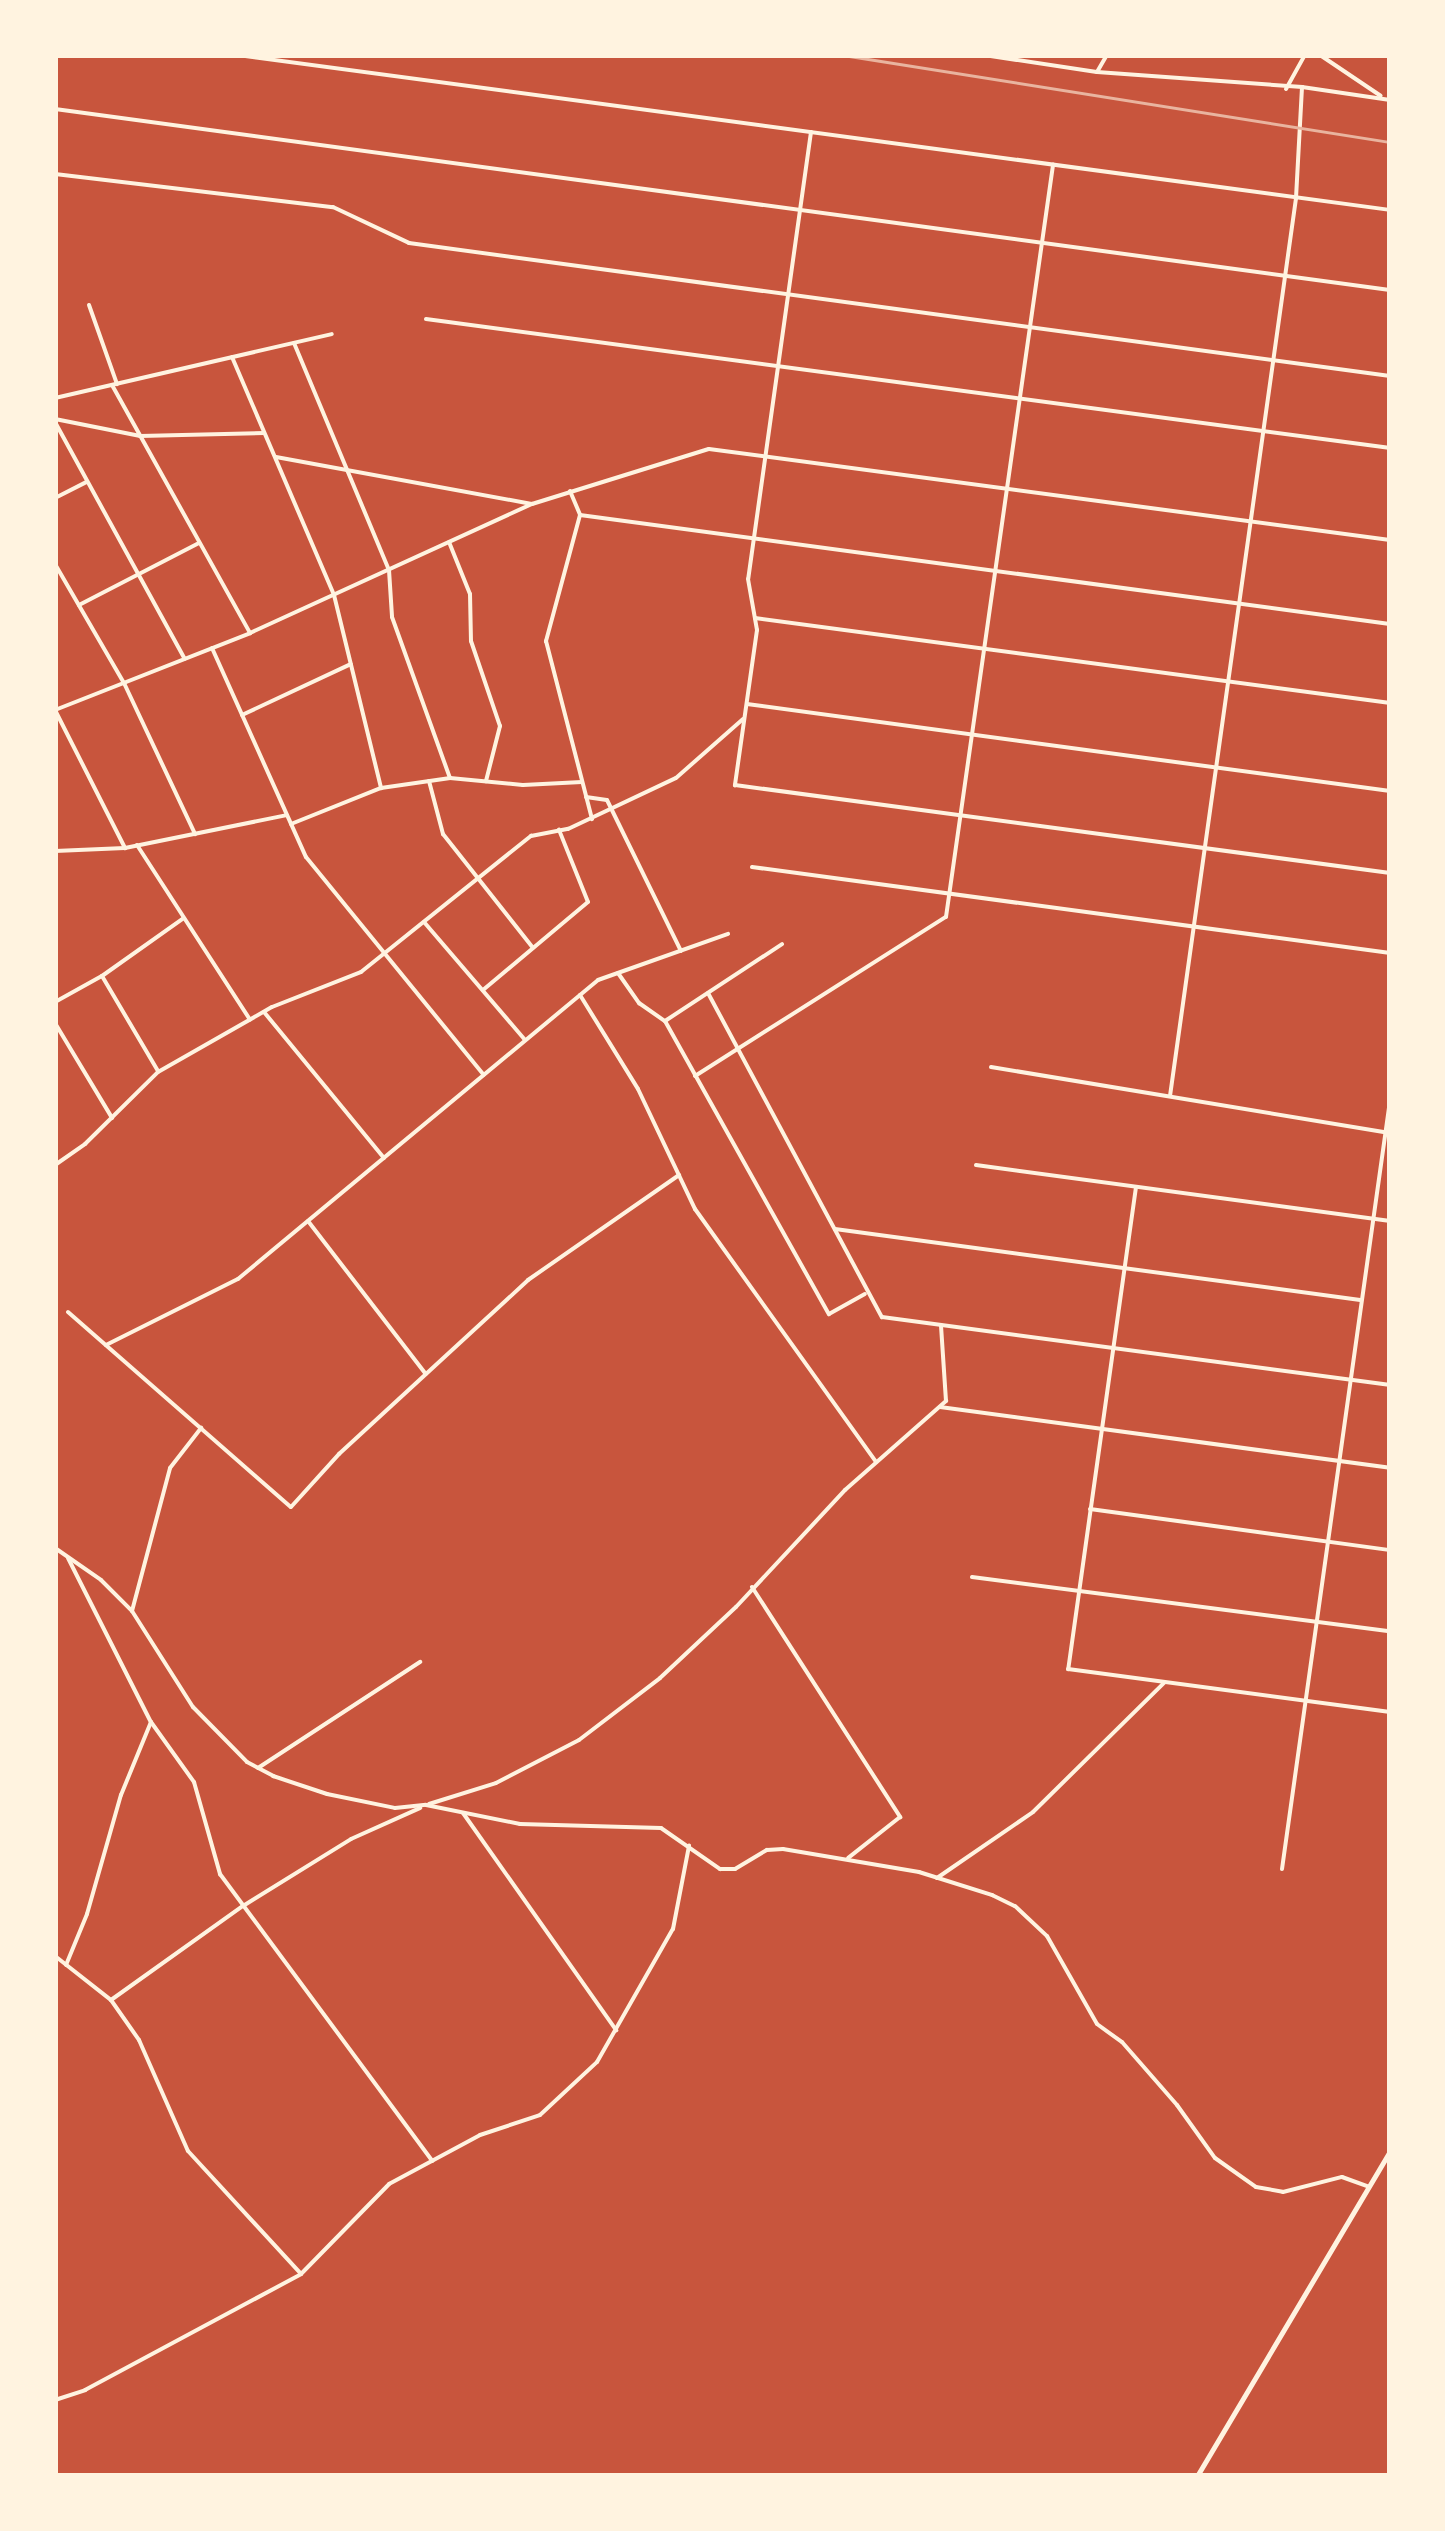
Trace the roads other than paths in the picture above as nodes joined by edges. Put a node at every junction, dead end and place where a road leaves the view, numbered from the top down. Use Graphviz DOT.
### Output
graph roads {
  1 [pos="238,55"];
  2 [pos="984,55"];
  3 [pos="1106,55"];
  4 [pos="1305,55"];
  5 [pos="1320,55"];
  6 [pos="1098,72"];
  7 [pos="1302,87"];
  8 [pos="1286,89"];
  9 [pos="1387,99"];
  10 [pos="55,110"];
  11 [pos="810,132"];
  12 [pos="1053,165"];
  13 [pos="55,174"];
  14 [pos="1296,198"];
  15 [pos="800,210"];
  16 [pos="1390,210"];
  17 [pos="1042,242"];
  18 [pos="1286,275"];
  19 [pos="1390,290"];
  20 [pos="788,294"];
  21 [pos="88,305"];
  22 [pos="426,319"];
  23 [pos="1030,327"];
  24 [pos="332,334"];
  25 [pos="294,343"];
  26 [pos="232,357"];
  27 [pos="1274,360"];
  28 [pos="778,367"];
  29 [pos="1390,376"];
  30 [pos="114,384"];
  31 [pos="55,398"];
  32 [pos="1020,399"];
  33 [pos="55,420"];
  34 [pos="1263,432"];
  35 [pos="264,433"];
  36 [pos="140,436"];
  37 [pos="1390,448"];
  38 [pos="274,456"];
  39 [pos="765,456"];
  40 [pos="347,470"];
  41 [pos="87,481"];
  42 [pos="1007,489"];
  43 [pos="570,492"];
  44 [pos="55,498"];
  45 [pos="532,504"];
  46 [pos="580,515"];
  47 [pos="1251,522"];
  48 [pos="753,538"];
  49 [pos="1390,540"];
  50 [pos="449,542"];
  51 [pos="200,543"];
  52 [pos="55,564"];
  53 [pos="389,570"];
  54 [pos="995,571"];
  55 [pos="138,574"];
  56 [pos="334,595"];
  57 [pos="1239,604"];
  58 [pos="79,605"];
  59 [pos="753,617"];
  60 [pos="1390,624"];
  61 [pos="250,633"];
  62 [pos="212,648"];
  63 [pos="984,648"];
  64 [pos="185,659"];
  65 [pos="351,664"];
  66 [pos="1228,681"];
  67 [pos="124,683"];
  68 [pos="1390,703"];
  69 [pos="747,704"];
  70 [pos="242,715"];
  71 [pos="745,718"];
  72 [pos="972,734"];
  73 [pos="1216,767"];
  74 [pos="450,778"];
  75 [pos="430,781"];
  76 [pos="486,781"];
  77 [pos="582,782"];
  78 [pos="381,788"];
  79 [pos="1390,790"];
  80 [pos="586,797"];
  81 [pos="612,810"];
  82 [pos="287,815"];
  83 [pos="961,816"];
  84 [pos="592,819"];
  85 [pos="291,824"];
  86 [pos="559,830"];
  87 [pos="195,834"];
  88 [pos="137,845"];
  89 [pos="126,848"];
  90 [pos="1204,848"];
  91 [pos="55,851"];
  92 [pos="752,868"];
  93 [pos="1390,874"];
  94 [pos="478,878"];
  95 [pos="950,894"];
  96 [pos="184,918"];
  97 [pos="424,922"];
  98 [pos="1194,927"];
  99 [pos="728,934"];
  100 [pos="782,944"];
  101 [pos="533,948"];
  102 [pos="681,951"];
  103 [pos="384,953"];
  104 [pos="1390,954"];
  105 [pos="618,973"];
  106 [pos="102,976"];
  107 [pos="483,990"];
  108 [pos="708,993"];
  109 [pos="580,995"];
  110 [pos="55,1002"];
  111 [pos="264,1012"];
  112 [pos="250,1020"];
  113 [pos="665,1021"];
  114 [pos="55,1024"];
  115 [pos="526,1040"];
  116 [pos="738,1049"];
  117 [pos="992,1067"];
  118 [pos="158,1072"];
  119 [pos="484,1075"];
  120 [pos="695,1076"];
  121 [pos="1170,1096"];
  122 [pos="1390,1101"];
  123 [pos="112,1118"];
  124 [pos="1388,1132"];
  125 [pos="384,1158"];
  126 [pos="55,1165"];
  127 [pos="976,1165"];
  128 [pos="679,1175"];
  129 [pos="1136,1186"];
  130 [pos="1374,1218"];
  131 [pos="308,1221"];
  132 [pos="1390,1221"];
  133 [pos="834,1229"];
  134 [pos="1124,1268"];
  135 [pos="867,1294"];
  136 [pos="1362,1300"];
  137 [pos="68,1312"];
  138 [pos="941,1325"];
  139 [pos="106,1345"];
  140 [pos="1113,1348"];
  141 [pos="426,1374"];
  142 [pos="1350,1380"];
  143 [pos="1390,1385"];
  144 [pos="940,1407"];
  145 [pos="201,1428"];
  146 [pos="1102,1429"];
  147 [pos="1339,1461"];
  148 [pos="876,1462"];
  149 [pos="1390,1468"];
  150 [pos="1090,1510"];
  151 [pos="1328,1542"];
  152 [pos="55,1548"];
  153 [pos="1390,1550"];
  154 [pos="66,1554"];
  155 [pos="972,1578"];
  156 [pos="752,1586"];
  157 [pos="1079,1592"];
  158 [pos="132,1611"];
  159 [pos="1316,1619"];
  160 [pos="1390,1631"];
  161 [pos="420,1662"];
  162 [pos="1165,1682"];
  163 [pos="1305,1701"];
  164 [pos="1390,1712"];
  165 [pos="151,1722"];
  166 [pos="258,1768"];
  167 [pos="426,1805"];
  168 [pos="464,1813"];
  169 [pos="689,1846"];
  170 [pos="848,1858"];
  171 [pos="1282,1869"];
  172 [pos="937,1878"];
  173 [pos="243,1906"];
  174 [pos="55,1956"];
  175 [pos="66,1965"];
  176 [pos="111,2000"];
  177 [pos="616,2030"];
  178 [pos="1390,2151"];
  179 [pos="432,2161"];
  180 [pos="1369,2186"];
  181 [pos="301,2274"];
  182 [pos="55,2400"];
  183 [pos="1197,2476"];
  1 -- 11 [label="street"];
  2 -- 6 [label="street"];
  3 -- 6 [label="street"];
  4 -- 8 [label="street"];
  5 -- 9 [label="street"];
  6 -- 8 [label="street"];
  7 -- 8 [label="street"];
  7 -- 9 [label="street"];
  7 -- 14 [label="street"];
  10 -- 15 [label="street"];
  11 -- 12 [label="street"];
  11 -- 15 [label="street"];
  12 -- 14 [label="street"];
  12 -- 17 [label="street"];
  13 -- 20 [label="street"];
  14 -- 16 [label="street"];
  14 -- 18 [label="street"];
  15 -- 17 [label="street"];
  15 -- 20 [label="street"];
  17 -- 18 [label="street"];
  17 -- 23 [label="street"];
  18 -- 19 [label="street"];
  18 -- 27 [label="street"];
  20 -- 23 [label="street"];
  20 -- 28 [label="street"];
  21 -- 30 [label="street"];
  22 -- 28 [label="street"];
  23 -- 27 [label="street"];
  23 -- 32 [label="street"];
  24 -- 25 [label="street"];
  25 -- 26 [label="street"];
  25 -- 40 [label="street"];
  26 -- 30 [label="street"];
  26 -- 35 [label="street"];
  27 -- 29 [label="street"];
  27 -- 34 [label="street"];
  28 -- 32 [label="street"];
  28 -- 39 [label="street"];
  30 -- 31 [label="street"];
  30 -- 36 [label="street"];
  32 -- 34 [label="street"];
  32 -- 42 [label="street"];
  33 -- 36 [label="street"];
  33 -- 41 [label="street"];
  34 -- 37 [label="street"];
  34 -- 47 [label="street"];
  35 -- 36 [label="street"];
  35 -- 38 [label="street"];
  36 -- 51 [label="street"];
  38 -- 40 [label="street"];
  38 -- 56 [label="street"];
  39 -- 42 [label="street"];
  39 -- 43 [label="street"];
  39 -- 48 [label="street"];
  40 -- 45 [label="street"];
  40 -- 53 [label="street"];
  41 -- 44 [label="street"];
  41 -- 55 [label="street"];
  42 -- 47 [label="street"];
  42 -- 54 [label="street"];
  43 -- 45 [label="street"];
  43 -- 46 [label="street"];
  45 -- 50 [label="street"];
  46 -- 48 [label="street"];
  46 -- 77 [label="street"];
  47 -- 49 [label="street"];
  47 -- 57 [label="street"];
  48 -- 54 [label="street"];
  48 -- 59 [label="street"];
  50 -- 53 [label="street"];
  50 -- 76 [label="street"];
  51 -- 55 [label="street"];
  51 -- 61 [label="street"];
  52 -- 58 [label="street"];
  53 -- 56 [label="street"];
  53 -- 74 [label="street"];
  54 -- 57 [label="street"];
  54 -- 63 [label="street"];
  55 -- 58 [label="street"];
  55 -- 64 [label="street"];
  56 -- 61 [label="street"];
  56 -- 65 [label="street"];
  57 -- 60 [label="street"];
  57 -- 66 [label="street"];
  58 -- 67 [label="street"];
  59 -- 63 [label="street"];
  59 -- 69 [label="street"];
  61 -- 62 [label="street"];
  62 -- 64 [label="street"];
  62 -- 70 [label="street"];
  63 -- 66 [label="street"];
  63 -- 72 [label="street"];
  64 -- 67 [label="street"];
  65 -- 70 [label="street"];
  65 -- 78 [label="street"];
  66 -- 68 [label="street"];
  66 -- 73 [label="street"];
  67 -- 87 [label="street"];
  67 -- 89 [label="street"];
  69 -- 71 [label="street"];
  69 -- 72 [label="street"];
  70 -- 82 [label="street"];
  71 -- 81 [label="street"];
  71 -- 83 [label="street"];
  72 -- 73 [label="street"];
  72 -- 83 [label="street"];
  73 -- 79 [label="street"];
  73 -- 90 [label="street"];
  74 -- 75 [label="street"];
  74 -- 76 [label="street"];
  75 -- 78 [label="street"];
  75 -- 94 [label="street"];
  76 -- 77 [label="street"];
  77 -- 80 [label="street"];
  78 -- 85 [label="street"];
  80 -- 81 [label="street"];
  80 -- 84 [label="street"];
  81 -- 84 [label="street"];
  81 -- 102 [label="street"];
  82 -- 85 [label="street"];
  82 -- 87 [label="street"];
  83 -- 90 [label="street"];
  83 -- 95 [label="street"];
  84 -- 86 [label="street"];
  85 -- 103 [label="street"];
  86 -- 94 [label="street"];
  86 -- 101 [label="street"];
  87 -- 88 [label="street"];
  88 -- 89 [label="street"];
  88 -- 96 [label="street"];
  89 -- 91 [label="street"];
  90 -- 93 [label="street"];
  90 -- 98 [label="street"];
  92 -- 95 [label="street"];
  94 -- 97 [label="street"];
  94 -- 101 [label="street"];
  95 -- 98 [label="street"];
  95 -- 116 [label="street"];
  96 -- 106 [label="street"];
  96 -- 112 [label="street"];
  97 -- 103 [label="street"];
  97 -- 107 [label="street"];
  98 -- 104 [label="street"];
  98 -- 121 [label="street"];
  99 -- 102 [label="street"];
  100 -- 108 [label="street"];
  101 -- 107 [label="street"];
  102 -- 105 [label="street"];
  103 -- 111 [label="street"];
  103 -- 119 [label="street"];
  105 -- 109 [label="street"];
  105 -- 113 [label="street"];
  106 -- 110 [label="street"];
  106 -- 118 [label="street"];
  107 -- 115 [label="street"];
  108 -- 113 [label="street"];
  108 -- 116 [label="street"];
  109 -- 115 [label="street"];
  109 -- 128 [label="street"];
  111 -- 112 [label="street"];
  111 -- 125 [label="street"];
  112 -- 118 [label="street"];
  113 -- 120 [label="street"];
  114 -- 123 [label="street"];
  115 -- 119 [label="street"];
  116 -- 120 [label="street"];
  116 -- 133 [label="street"];
  117 -- 121 [label="street"];
  118 -- 123 [label="street"];
  119 -- 125 [label="street"];
  120 -- 135 [label="street"];
  121 -- 124 [label="street"];
  122 -- 124 [label="street"];
  123 -- 126 [label="street"];
  124 -- 130 [label="street"];
  125 -- 131 [label="street"];
  127 -- 129 [label="street"];
  128 -- 141 [label="street"];
  128 -- 148 [label="street"];
  129 -- 130 [label="street"];
  129 -- 134 [label="street"];
  130 -- 132 [label="street"];
  130 -- 136 [label="street"];
  131 -- 139 [label="street"];
  131 -- 141 [label="street"];
  133 -- 134 [label="street"];
  133 -- 135 [label="street"];
  134 -- 136 [label="street"];
  134 -- 140 [label="street"];
  135 -- 138 [label="street"];
  136 -- 142 [label="street"];
  137 -- 139 [label="street"];
  138 -- 140 [label="street"];
  138 -- 144 [label="street"];
  139 -- 145 [label="street"];
  140 -- 142 [label="street"];
  140 -- 146 [label="street"];
  141 -- 145 [label="street"];
  142 -- 143 [label="street"];
  142 -- 147 [label="street"];
  144 -- 146 [label="street"];
  144 -- 148 [label="street"];
  145 -- 158 [label="street"];
  146 -- 147 [label="street"];
  146 -- 150 [label="street"];
  147 -- 149 [label="street"];
  147 -- 151 [label="street"];
  148 -- 156 [label="street"];
  150 -- 151 [label="street"];
  150 -- 157 [label="street"];
  151 -- 153 [label="street"];
  151 -- 159 [label="street"];
  152 -- 154 [label="street"];
  154 -- 158 [label="street"];
  154 -- 165 [label="street"];
  155 -- 157 [label="street"];
  156 -- 167 [label="street"];
  156 -- 170 [label="street"];
  157 -- 159 [label="street"];
  157 -- 162 [label="street"];
  158 -- 166 [label="street"];
  159 -- 160 [label="street"];
  159 -- 163 [label="street"];
  161 -- 166 [label="street"];
  162 -- 163 [label="street"];
  162 -- 172 [label="street"];
  163 -- 164 [label="street"];
  163 -- 171 [label="street"];
  165 -- 173 [label="street"];
  165 -- 175 [label="street"];
  166 -- 167 [label="street"];
  167 -- 168 [label="street"];
  167 -- 173 [label="street"];
  168 -- 169 [label="street"];
  168 -- 177 [label="street"];
  169 -- 170 [label="street"];
  169 -- 177 [label="street"];
  170 -- 172 [label="street"];
  172 -- 180 [label="street"];
  173 -- 176 [label="street"];
  173 -- 179 [label="street"];
  174 -- 175 [label="street"];
  175 -- 176 [label="street"];
  176 -- 181 [label="street"];
  177 -- 179 [label="street"];
  178 -- 180 [label="street"];
  179 -- 181 [label="street"];
  180 -- 183 [label="street"];
  181 -- 182 [label="street"];
}
